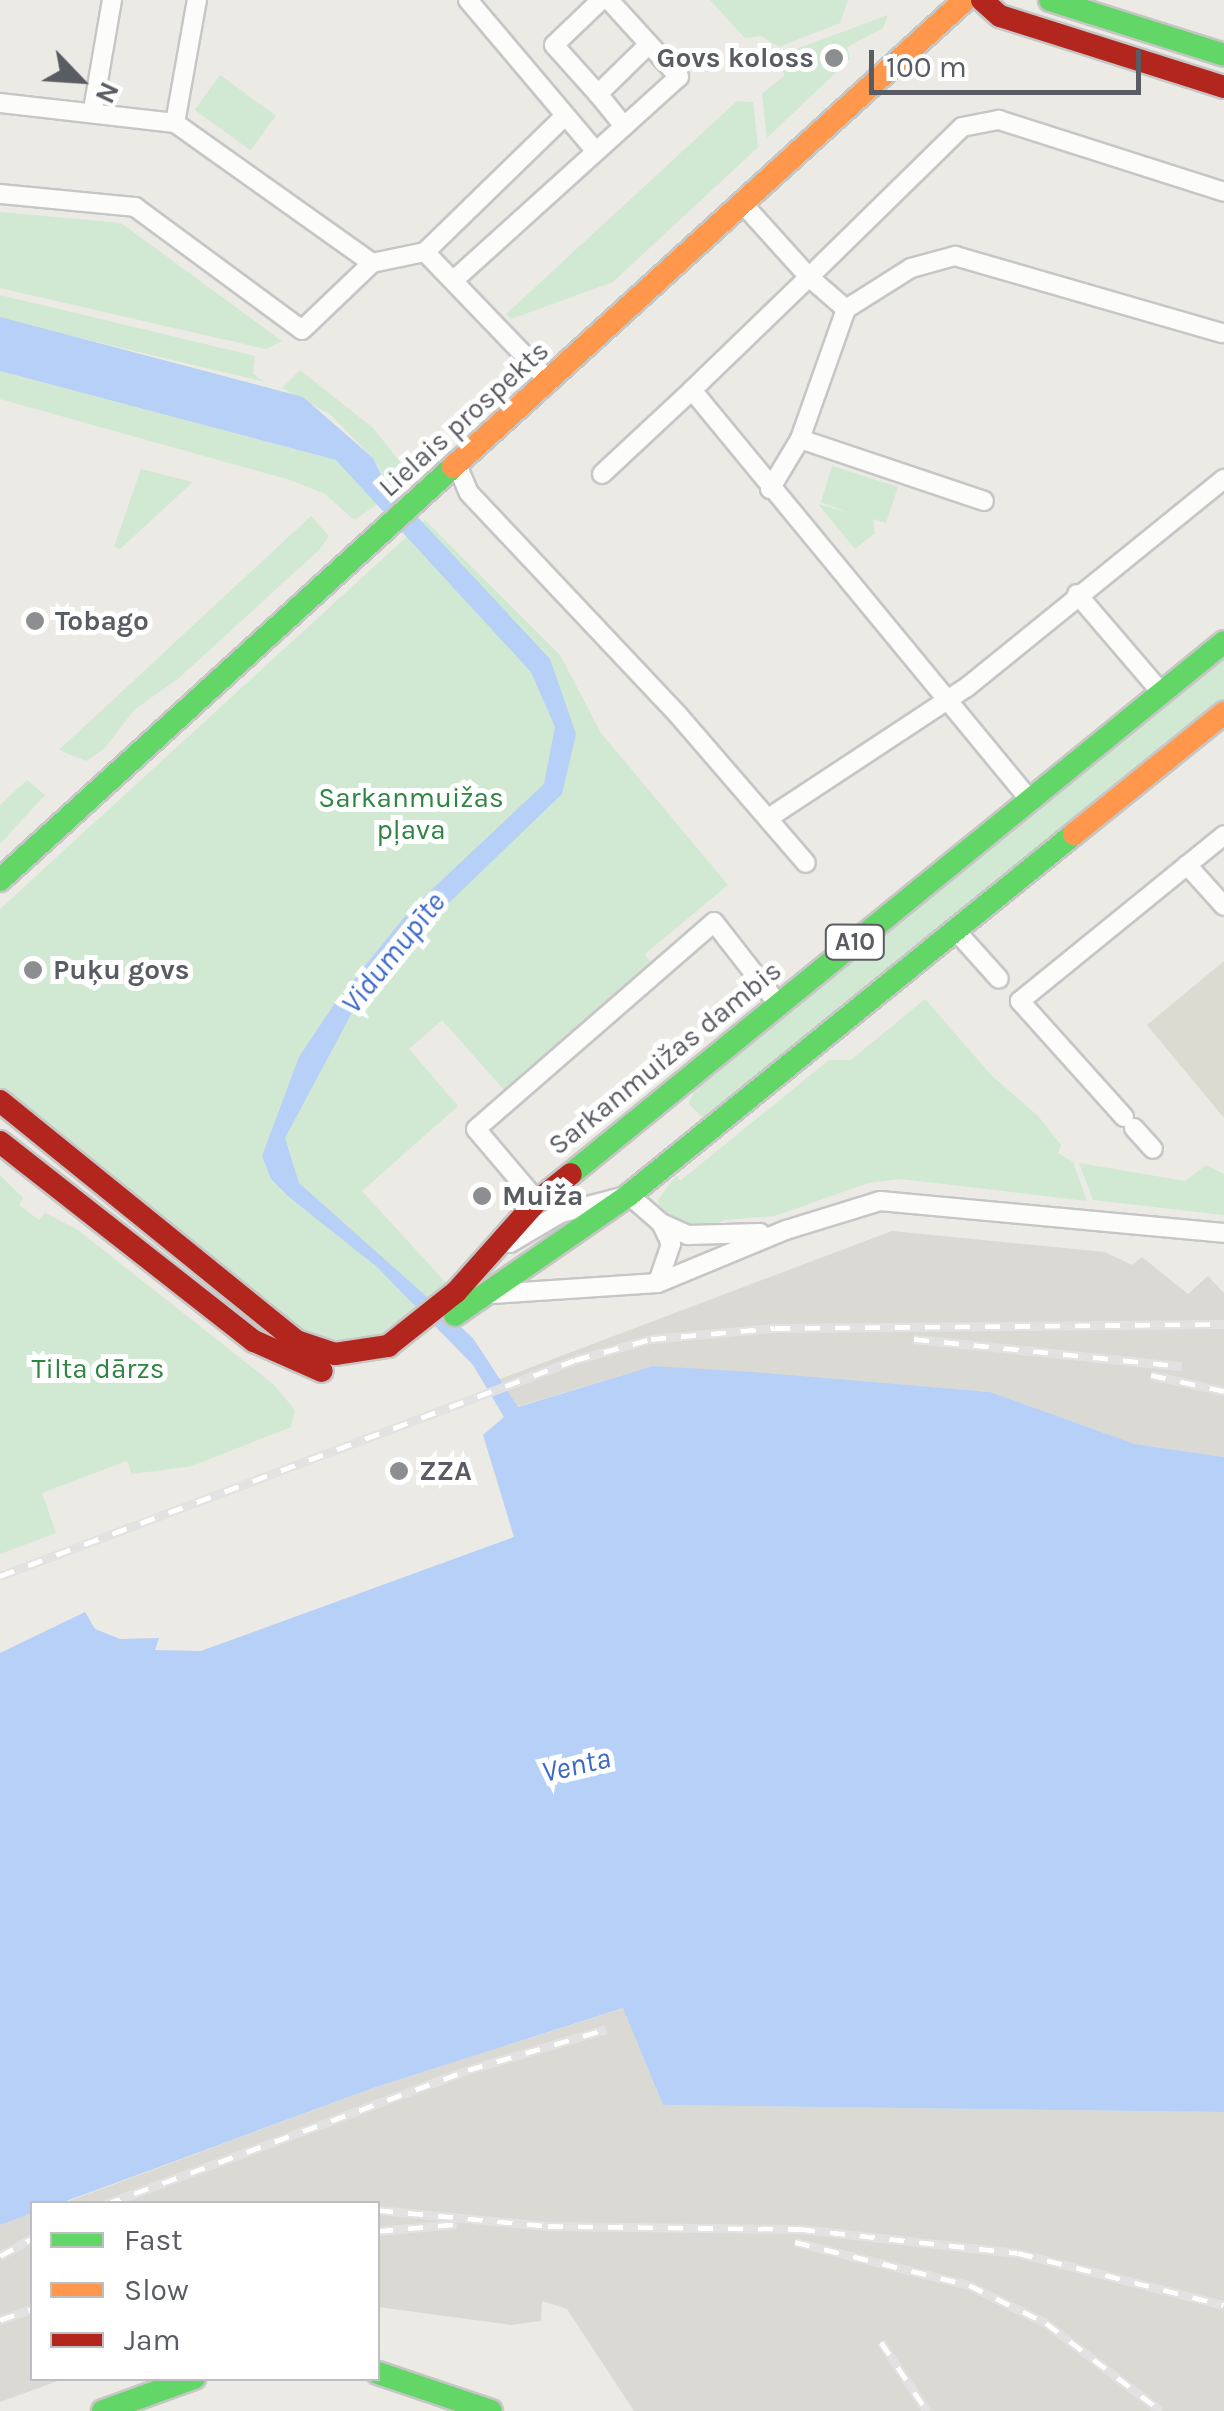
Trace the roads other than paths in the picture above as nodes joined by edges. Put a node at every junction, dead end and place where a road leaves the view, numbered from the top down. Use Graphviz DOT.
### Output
graph roads {
  1 [pos="112,0"];
  2 [pos="197,0"];
  3 [pos="468,0"];
  4 [pos="601,0"];
  5 [pos="609,0"];
  6 [pos="966,0"];
  7 [pos="982,0"];
  8 [pos="1050,0"];
  9 [pos="648,44"];
  10 [pos="1224,55"];
  11 [pos="1224,87"];
  12 [pos="598,94"];
  13 [pos="0,103"];
  14 [pos="94,110"];
  15 [pos="566,116"];
  16 [pos="175,123"];
  17 [pos="623,125"];
  18 [pos="594,150"];
  19 [pos="1224,192"];
  20 [pos="0,194"];
  21 [pos="743,204"];
  22 [pos="425,252"];
  23 [pos="372,263"];
  24 [pos="809,277"];
  25 [pos="454,280"];
  26 [pos="846,309"];
  27 [pos="1223,333"];
  28 [pos="550,382"];
  29 [pos="692,390"];
  30 [pos="800,439"];
  31 [pos="457,466"];
  32 [pos="602,474"];
  33 [pos="1224,479"];
  34 [pos="770,489"];
  35 [pos="984,501"];
  36 [pos="1077,594"];
  37 [pos="1224,642"];
  38 [pos="1162,692"];
  39 [pos="943,698"];
  40 [pos="1219,727"];
  41 [pos="1028,799"];
  42 [pos="770,817"];
  43 [pos="1224,834"];
  44 [pos="806,863"];
  45 [pos="1187,864"];
  46 [pos="0,880"];
  47 [pos="1224,906"];
  48 [pos="956,931"];
  49 [pos="1010,990"];
  50 [pos="778,1004"];
  51 [pos="0,1101"];
  52 [pos="0,1142"];
  53 [pos="1153,1150"];
  54 [pos="628,1195"];
  55 [pos="537,1201"];
  56 [pos="661,1223"];
  57 [pos="786,1230"];
  58 [pos="1224,1233"];
  59 [pos="496,1252"];
  60 [pos="658,1283"];
  61 [pos="468,1298"];
  62 [pos="418,1336"];
  63 [pos="380,2374"];
  64 [pos="186,2381"];
  65 [pos="103,2411"];
  66 [pos="491,2411"];
  1 -- 14 [label="street"];
  2 -- 16 [label="street"];
  3 -- 15 [label="street"];
  4 -- 12 [label="street"];
  5 -- 9 [label="street"];
  6 -- 21 [label="main road, Lielais prospekts"];
  7 -- 11 [label="main road"];
  8 -- 10 [label="main road"];
  9 -- 12 [label="street"];
  9 -- 17 [label="street"];
  12 -- 17 [label="street"];
  13 -- 14 [label="street"];
  14 -- 16 [label="street"];
  15 -- 18 [label="street"];
  15 -- 22 [label="street"];
  16 -- 23 [label="street"];
  17 -- 18 [label="street"];
  18 -- 25 [label="street"];
  19 -- 24 [label="street"];
  20 -- 23 [label="street"];
  21 -- 24 [label="street"];
  21 -- 28 [label="main road, Lielais prospekts"];
  22 -- 23 [label="street"];
  22 -- 25 [label="street"];
  24 -- 26 [label="street"];
  24 -- 29 [label="street"];
  25 -- 28 [label="street"];
  26 -- 27 [label="street"];
  26 -- 30 [label="street"];
  28 -- 31 [label="main road, Lielais prospekts"];
  29 -- 32 [label="street"];
  29 -- 34 [label="street"];
  30 -- 34 [label="street"];
  30 -- 35 [label="street"];
  31 -- 42 [label="street"];
  31 -- 46 [label="main road, Lielais prospekts"];
  33 -- 36 [label="street"];
  34 -- 39 [label="street"];
  36 -- 38 [label="street"];
  36 -- 39 [label="street"];
  37 -- 38 [label="main road, Sarkanmuižas dambis / A10"];
  38 -- 41 [label="main road, Sarkanmuižas dambis / A10"];
  39 -- 41 [label="street"];
  39 -- 42 [label="street"];
  40 -- 48 [label="main road, Sarkanmuižas dambis / A10"];
  41 -- 50 [label="main road, Sarkanmuižas dambis / A10"];
  42 -- 44 [label="street"];
  43 -- 45 [label="street"];
  45 -- 47 [label="street"];
  45 -- 49 [label="street"];
  48 -- 49 [label="street"];
  48 -- 54 [label="main road, Sarkanmuižas dambis / A10"];
  49 -- 53 [label="street"];
  50 -- 55 [label="main road, Sarkanmuižas dambis / A10"];
  50 -- 55 [label="street"];
  51 -- 62 [label="main road, Sarkanmuižas dambis / A10"];
  52 -- 62 [label="main road, Sarkanmuižas dambis / A10"];
  54 -- 56 [label="street"];
  54 -- 59 [label="street"];
  54 -- 61 [label="main road, Sarkanmuižas dambis / A10"];
  55 -- 59 [label="main road, Sarkanmuižas dambis / A10"];
  56 -- 57 [label="street"];
  56 -- 60 [label="street"];
  57 -- 58 [label="street"];
  57 -- 60 [label="street"];
  59 -- 61 [label="main road, Sarkanmuižas dambis / A10"];
  60 -- 61 [label="street"];
  61 -- 62 [label="main road, Sarkanmuižas dambis / A10"];
  63 -- 66 [label="main road"];
  64 -- 65 [label="main road"];
}
